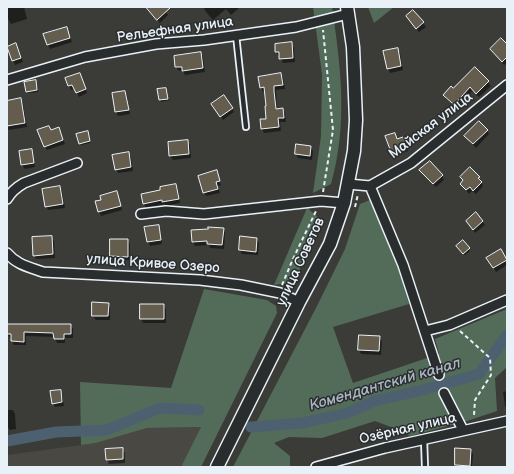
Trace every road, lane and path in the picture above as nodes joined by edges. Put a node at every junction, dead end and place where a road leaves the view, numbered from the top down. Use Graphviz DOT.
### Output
graph roads {
  1 [pos="348,11"];
  2 [pos="322,22"];
  3 [pos="236,36"];
  4 [pos="7,80"];
  5 [pos="507,85"];
  6 [pos="246,127"];
  7 [pos="77,162"];
  8 [pos="348,184"];
  9 [pos="370,186"];
  10 [pos="7,199"];
  11 [pos="321,201"];
  12 [pos="344,203"];
  13 [pos="141,214"];
  14 [pos="7,253"];
  15 [pos="280,293"];
  16 [pos="507,300"];
  17 [pos="299,302"];
  18 [pos="449,325"];
  19 [pos="425,331"];
  20 [pos="439,375"];
  21 [pos="444,393"];
  22 [pos="474,415"];
  23 [pos="507,421"];
  24 [pos="463,430"];
  25 [pos="424,439"];
  26 [pos="217,467"];
  27 [pos="316,467"];
  28 [pos="425,467"];
  1 -- 2 [label="street, Рельефная улица"];
  1 -- 8 [label="main road, улица Советов"];
  2 -- 3 [label="street, Рельефная улица"];
  2 -- 11 [label="path"];
  3 -- 4 [label="street, Рельефная улица"];
  3 -- 6 [label="lane"];
  5 -- 9 [label="street, Майская улица"];
  7 -- 10 [label="street"];
  8 -- 9 [label="street"];
  8 -- 12 [label="main road, улица Советов"];
  9 -- 19 [label="street"];
  11 -- 12 [label="street"];
  11 -- 13 [label="street"];
  11 -- 15 [label="path"];
  12 -- 17 [label="main road, улица Советов"];
  14 -- 15 [label="street, улица Кривое Озеро"];
  15 -- 17 [label="street, улица Кривое Озеро"];
  16 -- 18 [label="street"];
  17 -- 26 [label="main road, улица Советов"];
  18 -- 19 [label="street"];
  18 -- 22 [label="path"];
  19 -- 20 [label="street"];
  21 -- 24 [label="street"];
  23 -- 24 [label="street, Озёрная улица"];
  24 -- 25 [label="street, Озёрная улица"];
  25 -- 27 [label="street, Озёрная улица"];
  25 -- 28 [label="lane"];
}
